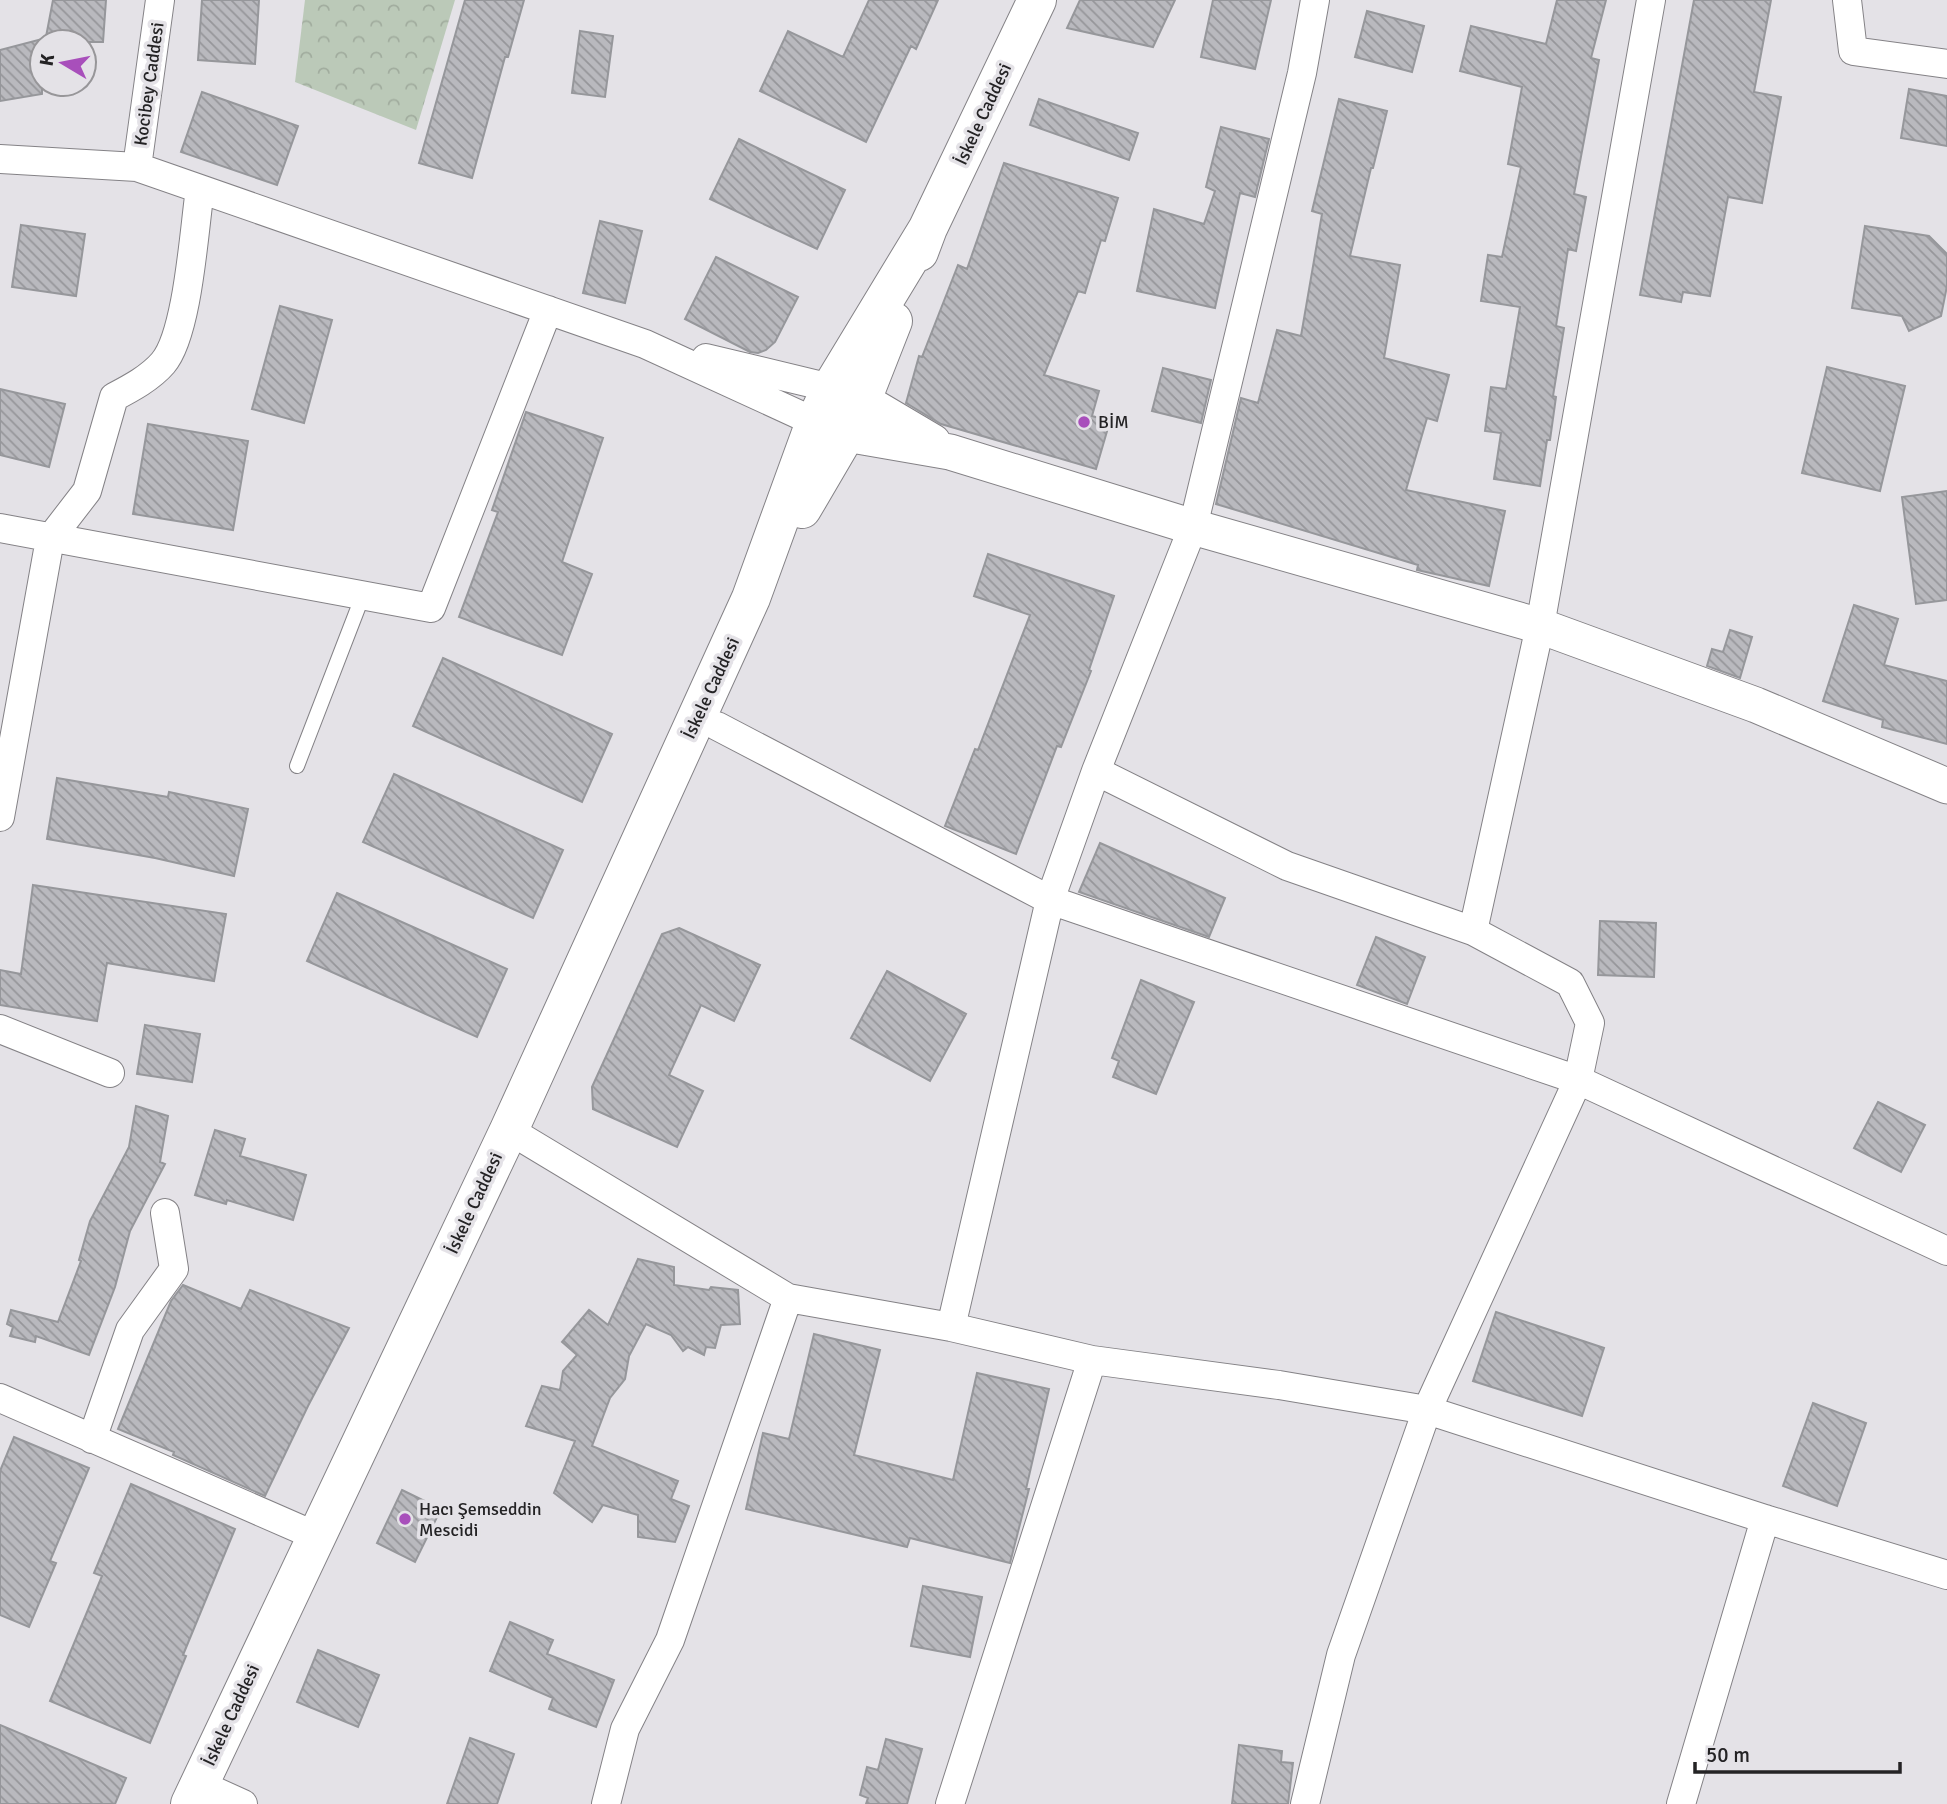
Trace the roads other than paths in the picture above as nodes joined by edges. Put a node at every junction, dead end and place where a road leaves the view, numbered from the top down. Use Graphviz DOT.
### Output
graph roads {
  1 [pos="160,0"];
  2 [pos="1037,0"];
  3 [pos="1315,0"];
  4 [pos="1651,0"];
  5 [pos="1847,0"];
  6 [pos="1947,64"];
  7 [pos="0,159"];
  8 [pos="137,167"];
  9 [pos="200,190"];
  10 [pos="548,310"];
  11 [pos="645,344"];
  12 [pos="839,411"];
  13 [pos="1193,527"];
  14 [pos="0,528"];
  15 [pos="50,539"];
  16 [pos="363,595"];
  17 [pos="1541,626"];
  18 [pos="717,726"];
  19 [pos="297,766"];
  20 [pos="1096,771"];
  21 [pos="1947,786"];
  22 [pos="0,817"];
  23 [pos="1051,900"];
  24 [pos="1473,931"];
  25 [pos="0,1029"];
  26 [pos="110,1073"];
  27 [pos="1578,1080"];
  28 [pos="509,1130"];
  29 [pos="164,1213"];
  30 [pos="1947,1251"];
  31 [pos="788,1298"];
  32 [pos="951,1327"];
  33 [pos="1092,1360"];
  34 [pos="0,1398"];
  35 [pos="1427,1410"];
  36 [pos="92,1439"];
  37 [pos="1765,1519"];
  38 [pos="316,1536"];
  39 [pos="1947,1575"];
  40 [pos="194,1794"];
  41 [pos="243,1804"];
  42 [pos="606,1804"];
  43 [pos="950,1804"];
  44 [pos="1305,1804"];
  45 [pos="1681,1804"];
  1 -- 8 [label="street, Kocibey Caddesi"];
  2 -- 12 [label="main road, İskele Caddesi"];
  3 -- 13 [label="street"];
  4 -- 17 [label="street"];
  5 -- 6 [label="street"];
  7 -- 8 [label="street"];
  8 -- 9 [label="street"];
  9 -- 10 [label="street"];
  9 -- 15 [label="street"];
  10 -- 11 [label="street"];
  10 -- 16 [label="street"];
  11 -- 12 [label="street"];
  11 -- 12 [label="street"];
  12 -- 13 [label="street"];
  12 -- 28 [label="main road, İskele Caddesi"];
  13 -- 17 [label="street"];
  13 -- 20 [label="street"];
  14 -- 15 [label="street"];
  15 -- 16 [label="street"];
  15 -- 22 [label="street"];
  16 -- 19 [label="lane"];
  17 -- 21 [label="street"];
  17 -- 24 [label="street"];
  18 -- 23 [label="street"];
  20 -- 23 [label="street"];
  20 -- 24 [label="street"];
  23 -- 27 [label="street"];
  23 -- 32 [label="street"];
  24 -- 27 [label="street"];
  25 -- 26 [label="street"];
  27 -- 30 [label="street"];
  27 -- 35 [label="street"];
  28 -- 31 [label="street"];
  28 -- 38 [label="main road, İskele Caddesi"];
  29 -- 36 [label="street"];
  31 -- 32 [label="street"];
  31 -- 42 [label="street"];
  32 -- 33 [label="street"];
  33 -- 35 [label="street"];
  33 -- 43 [label="street"];
  34 -- 36 [label="street"];
  35 -- 37 [label="street"];
  35 -- 44 [label="street"];
  36 -- 38 [label="street"];
  37 -- 39 [label="street"];
  37 -- 45 [label="street"];
  38 -- 40 [label="main road, İskele Caddesi"];
  40 -- 41 [label="street"];
}
